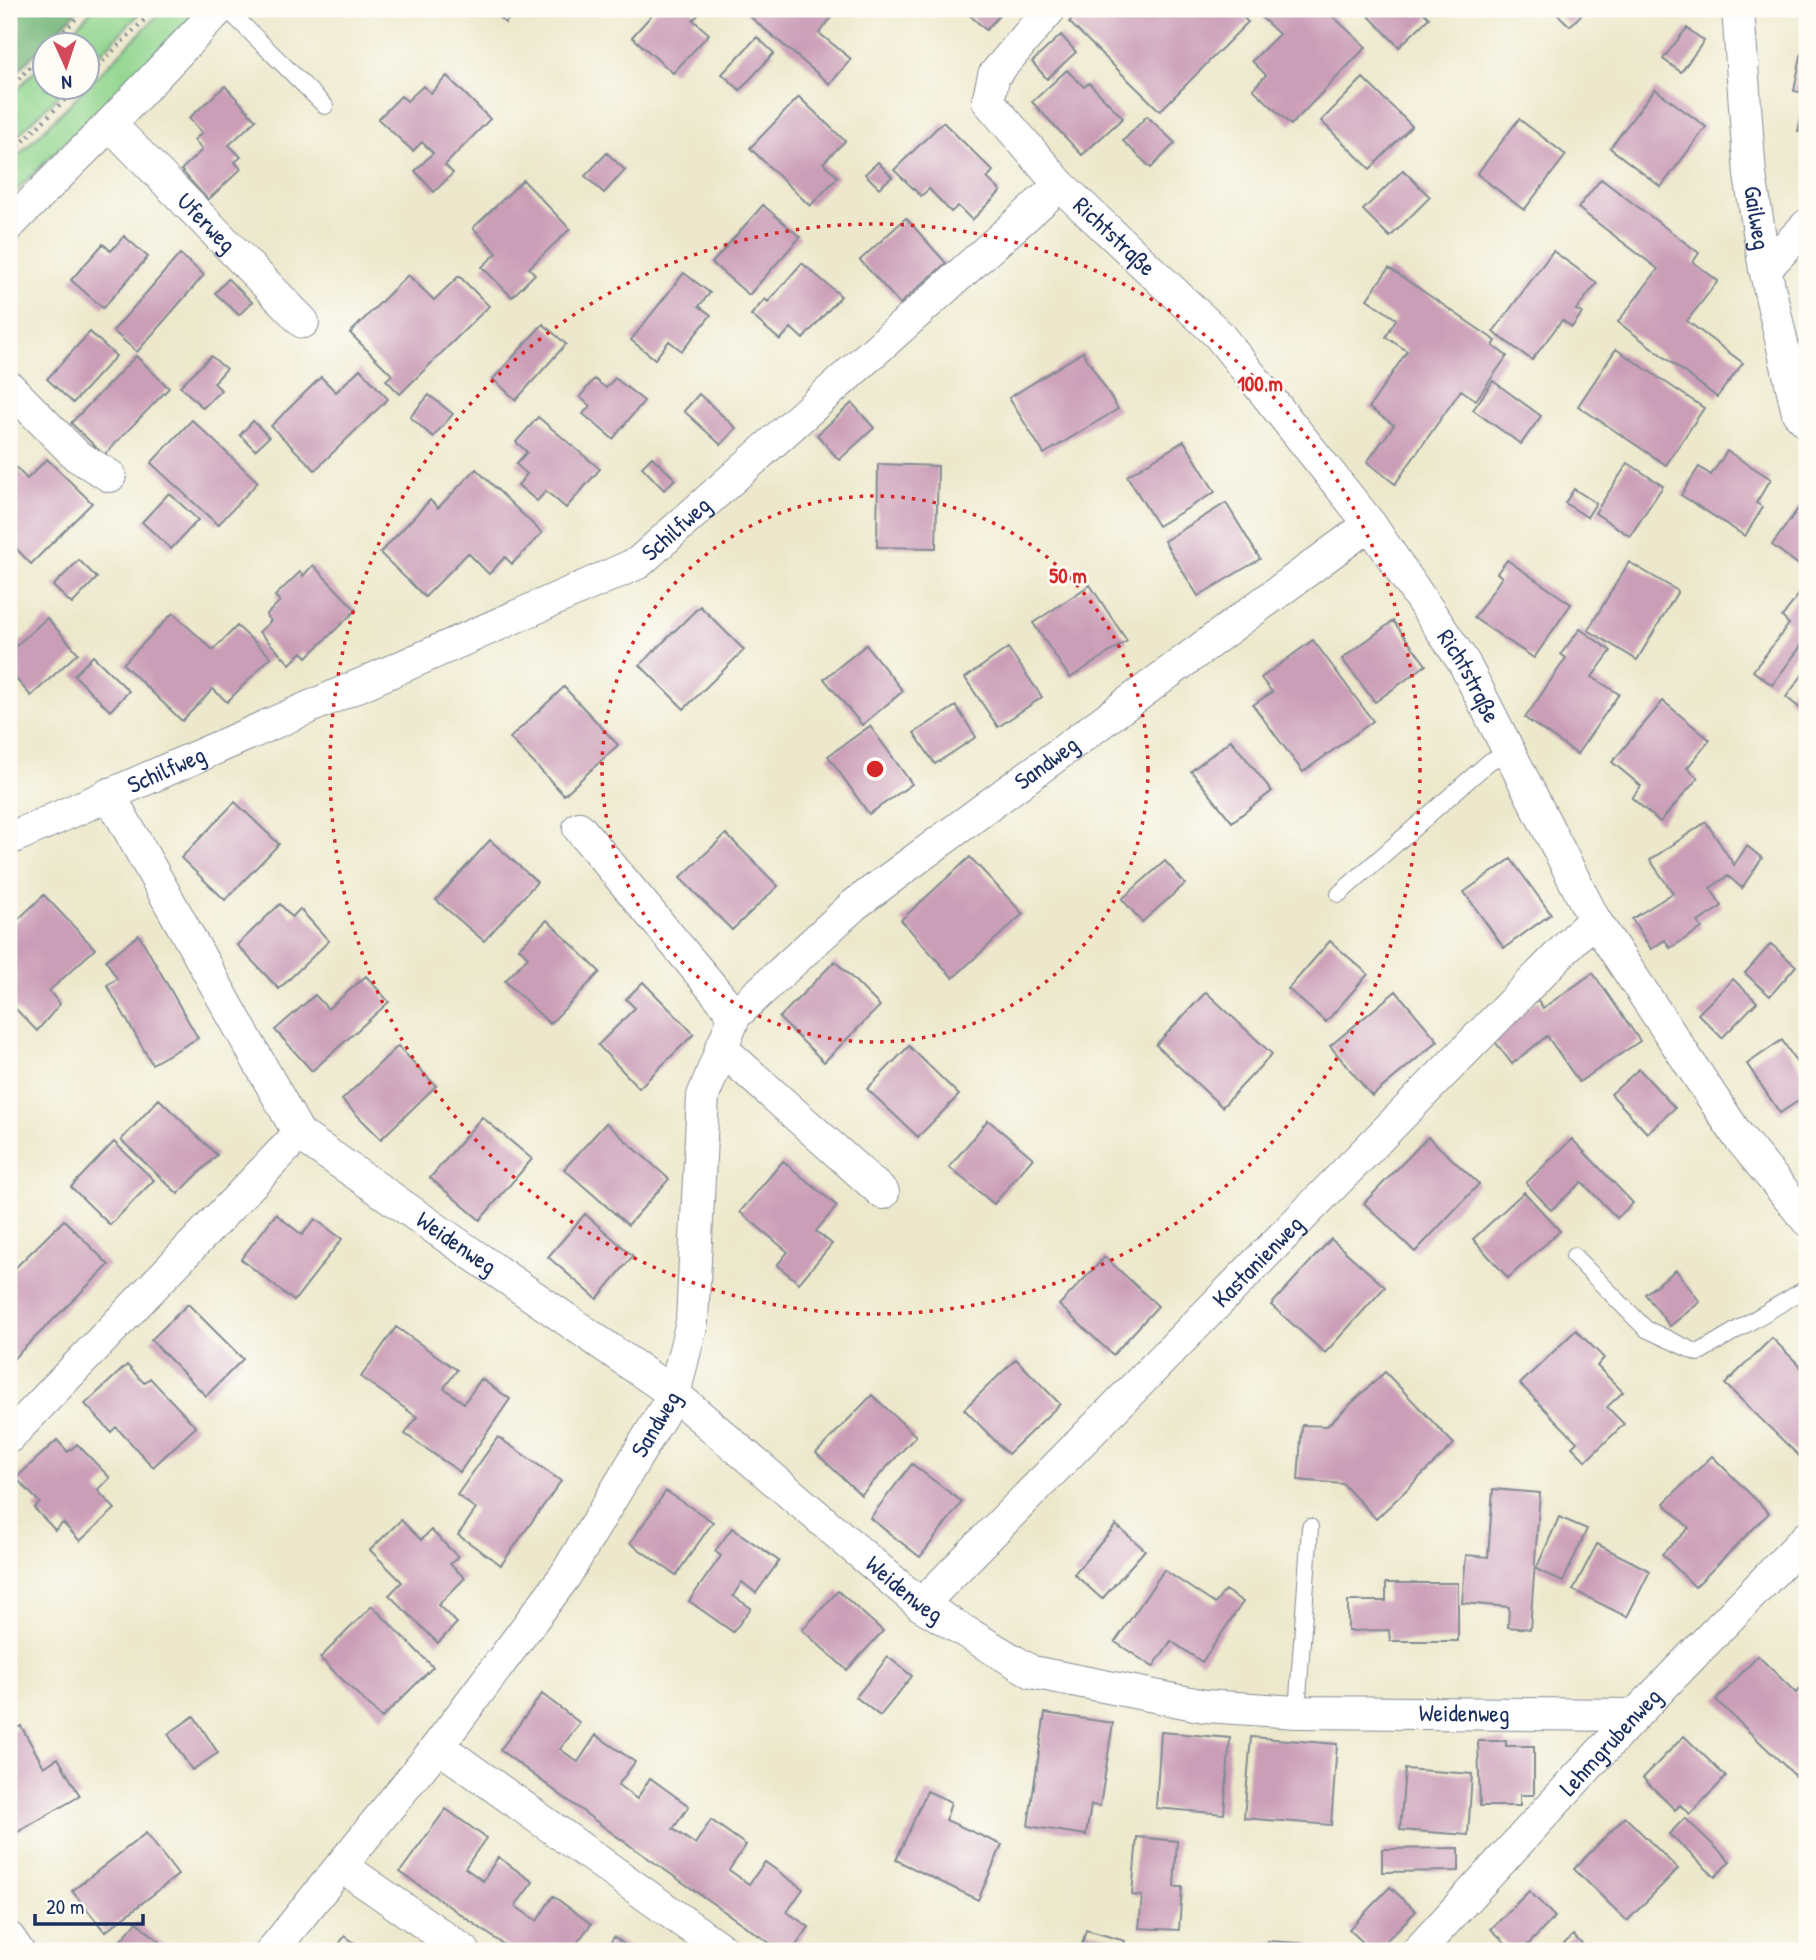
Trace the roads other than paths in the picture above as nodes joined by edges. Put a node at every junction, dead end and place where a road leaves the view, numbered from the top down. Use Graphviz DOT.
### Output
graph roads {
  1 [pos="219,9"];
  2 [pos="227,9"];
  3 [pos="1050,9"];
  4 [pos="1738,9"];
  5 [pos="325,106"];
  6 [pos="110,124"];
  7 [pos="1060,185"];
  8 [pos="9,225"];
  9 [pos="1807,225"];
  10 [pos="1765,269"];
  11 [pos="303,322"];
  12 [pos="9,387"];
  13 [pos="1807,422"];
  14 [pos="110,476"];
  15 [pos="1370,524"];
  16 [pos="1511,752"];
  17 [pos="109,794"];
  18 [pos="579,828"];
  19 [pos="9,839"];
  20 [pos="1339,894"];
  21 [pos="1594,919"];
  22 [pos="735,1015"];
  23 [pos="721,1048"];
  24 [pos="299,1134"];
  25 [pos="883,1193"];
  26 [pos="1807,1220"];
  27 [pos="1574,1256"];
  28 [pos="1807,1287"];
  29 [pos="674,1394"];
  30 [pos="9,1437"];
  31 [pos="1310,1527"];
  32 [pos="1807,1536"];
  33 [pos="921,1605"];
  34 [pos="1297,1712"];
  35 [pos="1635,1715"];
  36 [pos="438,1746"];
  37 [pos="343,1867"];
  38 [pos="9,1938"];
  39 [pos="18,1951"];
  40 [pos="272,1951"];
  41 [pos="464,1951"];
  42 [pos="724,1951"];
  43 [pos="1418,1951"];
  1 -- 6 [label="street"];
  2 -- 5 [label="lane"];
  3 -- 7 [label="street"];
  4 -- 10 [label="street, Gailweg"];
  6 -- 8 [label="street"];
  6 -- 11 [label="street, Uferweg"];
  7 -- 15 [label="street, Richtstraße"];
  7 -- 17 [label="street, Schilfweg"];
  9 -- 10 [label="street"];
  10 -- 13 [label="street, Gailweg"];
  12 -- 14 [label="street"];
  15 -- 16 [label="street, Richtstraße"];
  15 -- 22 [label="street, Sandweg"];
  16 -- 20 [label="lane"];
  16 -- 21 [label="street, Richtstraße"];
  17 -- 19 [label="street, Schilfweg"];
  17 -- 24 [label="street, Weidenweg"];
  18 -- 22 [label="street"];
  21 -- 26 [label="street, Richtstraße"];
  21 -- 33 [label="street, Kastanienweg"];
  22 -- 23 [label="street, Sandweg"];
  23 -- 25 [label="street"];
  23 -- 29 [label="street, Sandweg"];
  24 -- 29 [label="street, Weidenweg"];
  24 -- 30 [label="street"];
  27 -- 28 [label="lane"];
  29 -- 33 [label="street, Weidenweg"];
  29 -- 36 [label="street, Sandweg"];
  31 -- 34 [label="lane"];
  32 -- 35 [label="street, Lehmgrubenweg"];
  33 -- 34 [label="street, Weidenweg"];
  34 -- 35 [label="street, Weidenweg"];
  35 -- 43 [label="street, Lehmgrubenweg"];
  36 -- 37 [label="street, Sandweg"];
  36 -- 42 [label="street"];
  37 -- 40 [label="street, Sandweg"];
  37 -- 41 [label="street"];
  38 -- 39 [label="street"];
}
